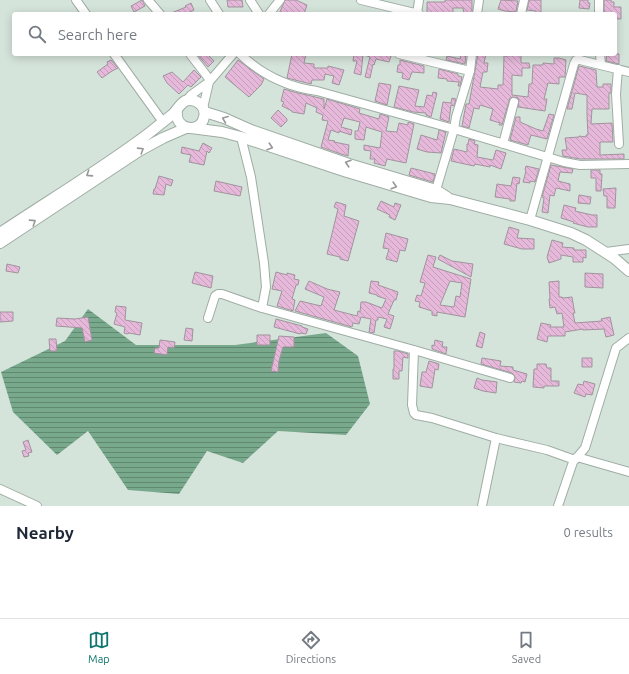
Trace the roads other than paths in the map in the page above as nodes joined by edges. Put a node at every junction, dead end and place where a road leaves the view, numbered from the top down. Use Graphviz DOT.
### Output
graph roads {
  1 [pos="76,0"];
  2 [pos="148,0"];
  3 [pos="210,0"];
  4 [pos="250,0"];
  5 [pos="280,0"];
  6 [pos="361,0"];
  7 [pos="419,0"];
  8 [pos="479,0"];
  9 [pos="524,0"];
  10 [pos="599,0"];
  11 [pos="85,12"];
  12 [pos="158,12"];
  13 [pos="218,12"];
  14 [pos="258,12"];
  15 [pos="271,12"];
  16 [pos="410,12"];
  17 [pos="418,12"];
  18 [pos="477,12"];
  19 [pos="521,12"];
  20 [pos="599,12"];
  21 [pos="115,56"];
  22 [pos="191,56"];
  23 [pos="231,56"];
  24 [pos="242,56"];
  25 [pos="407,56"];
  26 [pos="472,56"];
  27 [pos="571,56"];
  28 [pos="600,56"];
  29 [pos="574,64"];
  30 [pos="601,64"];
  31 [pos="618,69"];
  32 [pos="470,71"];
  33 [pos="629,72"];
  34 [pos="210,81"];
  35 [pos="184,102"];
  36 [pos="514,102"];
  37 [pos="177,110"];
  38 [pos="204,110"];
  39 [pos="163,122"];
  40 [pos="188,128"];
  41 [pos="454,129"];
  42 [pos="241,137"];
  43 [pos="503,144"];
  44 [pos="619,144"];
  45 [pos="547,158"];
  46 [pos="629,164"];
  47 [pos="436,190"];
  48 [pos="450,199"];
  49 [pos="530,220"];
  50 [pos="0,233"];
  51 [pos="0,243"];
  52 [pos="629,249"];
  53 [pos="606,252"];
  54 [pos="629,271"];
  55 [pos="262,308"];
  56 [pos="208,318"];
  57 [pos="629,338"];
  58 [pos="414,350"];
  59 [pos="510,378"];
  60 [pos="496,438"];
  61 [pos="576,458"];
  62 [pos="629,472"];
  63 [pos="0,489"];
  64 [pos="37,506"];
  65 [pos="482,506"];
  66 [pos="558,506"];
  1 -- 11 [label="street"];
  2 -- 12 [label="street"];
  3 -- 13 [label="street"];
  4 -- 14 [label="street"];
  5 -- 15 [label="street"];
  6 -- 16 [label="street"];
  7 -- 17 [label="street"];
  8 -- 18 [label="street"];
  9 -- 19 [label="street"];
  10 -- 20 [label="street"];
  21 -- 39 [label="street"];
  22 -- 34 [label="street"];
  23 -- 34 [label="street"];
  24 -- 41 [label="street"];
  25 -- 32 [label="street"];
  26 -- 32 [label="street"];
  27 -- 29 [label="street"];
  28 -- 30 [label="street"];
  29 -- 30 [label="street"];
  29 -- 45 [label="street"];
  30 -- 31 [label="street"];
  31 -- 33 [label="street"];
  31 -- 44 [label="street"];
  32 -- 41 [label="street"];
  34 -- 35 [label="street"];
  34 -- 38 [label="street"];
  35 -- 37 [label="main road"];
  35 -- 38 [label="main road"];
  36 -- 43 [label="street"];
  37 -- 39 [label="main road"];
  37 -- 40 [label="main road"];
  38 -- 40 [label="main road"];
  47 -- 38 [label="main road, one-way"];
  39 -- 50 [label="main road, one-way"];
  40 -- 42 [label="main road"];
  51 -- 40 [label="main road, one-way"];
  41 -- 43 [label="street"];
  41 -- 47 [label="street"];
  42 -- 48 [label="main road, one-way"];
  42 -- 55 [label="street"];
  43 -- 45 [label="street"];
  45 -- 46 [label="street"];
  45 -- 49 [label="street"];
  47 -- 48 [label="main road"];
  48 -- 49 [label="main road"];
  49 -- 53 [label="main road"];
  52 -- 53 [label="street"];
  53 -- 54 [label="main road"];
  55 -- 56 [label="street"];
  55 -- 58 [label="street"];
  57 -- 61 [label="street"];
  58 -- 59 [label="street"];
  58 -- 60 [label="street"];
  60 -- 61 [label="street"];
  60 -- 65 [label="street"];
  61 -- 62 [label="street"];
  61 -- 66 [label="street"];
  63 -- 64 [label="street"];
}
